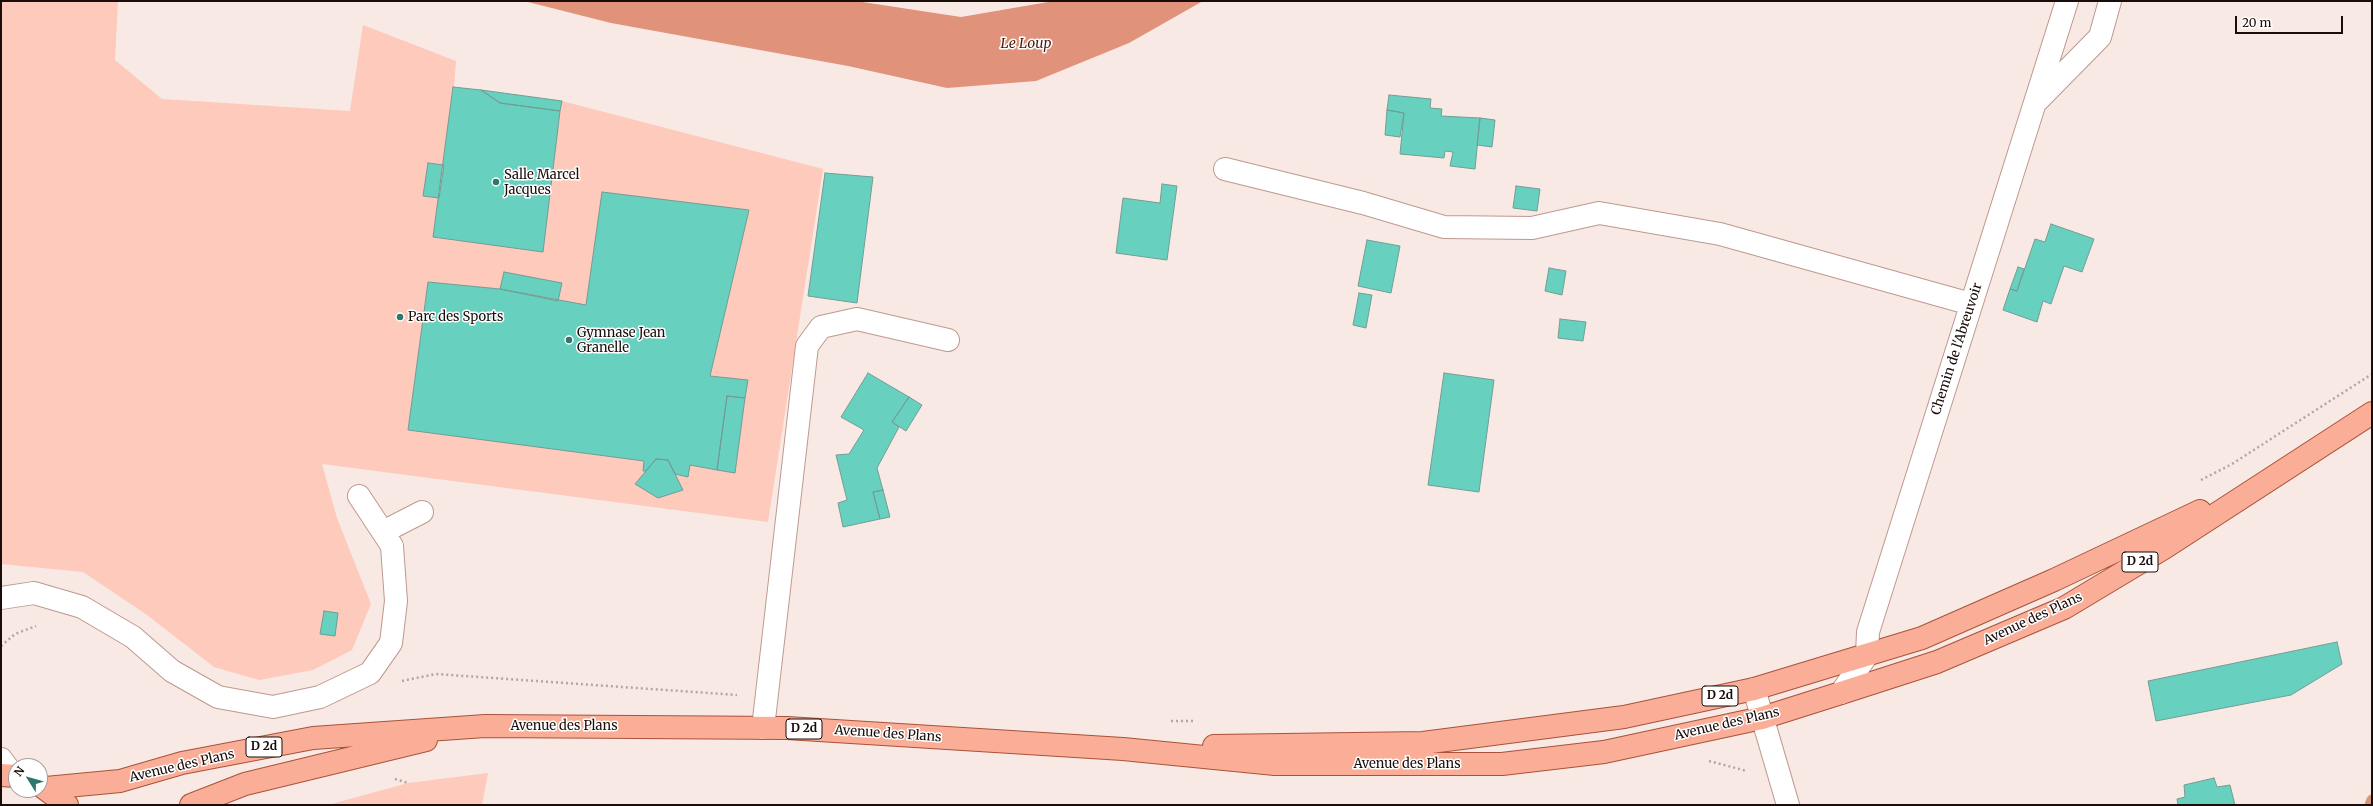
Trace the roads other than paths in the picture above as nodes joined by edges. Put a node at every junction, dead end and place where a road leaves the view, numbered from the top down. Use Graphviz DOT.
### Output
graph roads {
  1 [pos="2067,1"];
  2 [pos="2110,1"];
  3 [pos="2034,104"];
  4 [pos="1224,169"];
  5 [pos="1971,304"];
  6 [pos="948,340"];
  7 [pos="2372,413"];
  8 [pos="2277,474"];
  9 [pos="359,496"];
  10 [pos="422,512"];
  11 [pos="383,532"];
  12 [pos="1,598"];
  13 [pos="1867,655"];
  14 [pos="1754,688"];
  15 [pos="1841,693"];
  16 [pos="1762,718"];
  17 [pos="485,726"];
  18 [pos="763,728"];
  19 [pos="1123,749"];
  20 [pos="48,786"];
  21 [pos="48,790"];
  22 [pos="67,805"];
  23 [pos="191,805"];
  24 [pos="1788,805"];
  1 -- 3 [label="street, Chemin de l'Abreuvoir"];
  2 -- 3 [label="street"];
  3 -- 5 [label="street, Chemin de l'Abreuvoir"];
  4 -- 5 [label="street"];
  5 -- 13 [label="street, Chemin de l'Abreuvoir"];
  6 -- 18 [label="street"];
  7 -- 8 [label="main road, Avenue des Plans / D 2d"];
  8 -- 13 [label="main road, Avenue des Plans / D 2d"];
  8 -- 15 [label="main road, Avenue des Plans / D 2d"];
  9 -- 11 [label="street"];
  10 -- 11 [label="street"];
  11 -- 12 [label="street"];
  13 -- 14 [label="main road, Avenue des Plans / D 2d"];
  13 -- 15 [label="street"];
  14 -- 16 [label="street"];
  14 -- 19 [label="main road, Avenue des Plans / D 2d"];
  15 -- 16 [label="main road, Avenue des Plans / D 2d"];
  16 -- 19 [label="main road, Avenue des Plans / D 2d"];
  16 -- 24 [label="street"];
  17 -- 18 [label="main road, Avenue des Plans / D 2d"];
  17 -- 20 [label="main road, Avenue des Plans / D 2d"];
  17 -- 23 [label="main road, Avenue des Plans / D 2d"];
  18 -- 19 [label="main road, Avenue des Plans / D 2d"];
  21 -- 22 [label="main road"];
}
